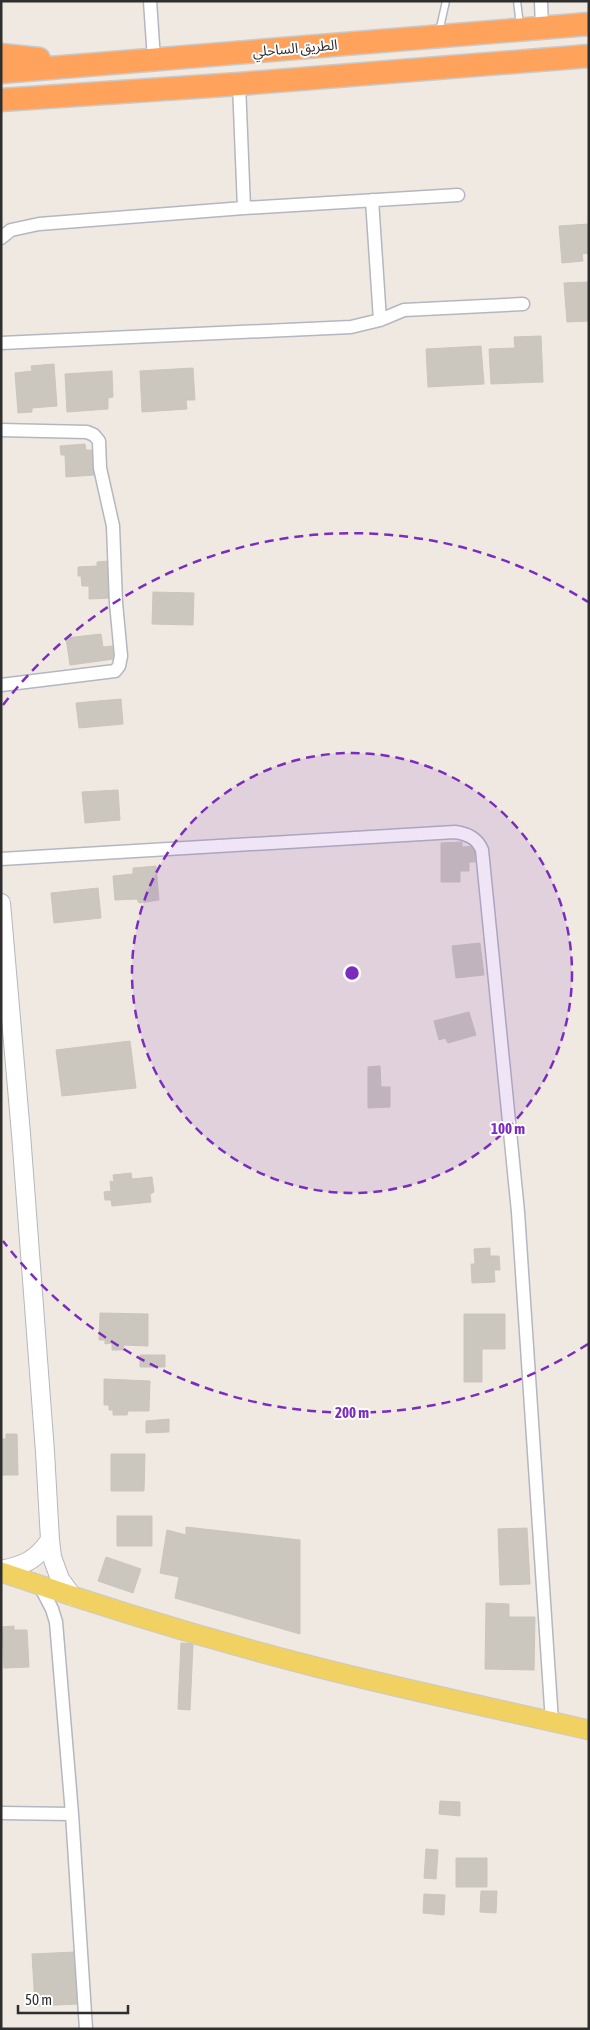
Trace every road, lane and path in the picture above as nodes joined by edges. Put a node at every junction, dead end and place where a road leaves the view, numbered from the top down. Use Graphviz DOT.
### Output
graph roads {
  1 [pos="150,1"];
  2 [pos="446,1"];
  3 [pos="517,1"];
  4 [pos="541,1"];
  5 [pos="589,24"];
  6 [pos="532,29"];
  7 [pos="439,36"];
  8 [pos="1,55"];
  9 [pos="589,56"];
  10 [pos="154,59"];
  11 [pos="58,67"];
  12 [pos="1,72"];
  13 [pos="239,84"];
  14 [pos="26,99"];
  15 [pos="1,100"];
  16 [pos="1,114"];
  17 [pos="458,195"];
  18 [pos="372,200"];
  19 [pos="244,208"];
  20 [pos="1,238"];
  21 [pos="523,304"];
  22 [pos="380,320"];
  23 [pos="1,342"];
  24 [pos="1,430"];
  25 [pos="1,685"];
  26 [pos="1,859"];
  27 [pos="1,903"];
  28 [pos="50,1540"];
  29 [pos="1,1571"];
  30 [pos="40,1586"];
  31 [pos="72,1597"];
  32 [pos="552,1722"];
  33 [pos="589,1730"];
  34 [pos="1,1813"];
  35 [pos="72,1814"];
  36 [pos="86,2029"];
  1 -- 10 [label="street"];
  2 -- 7 [label="lane"];
  3 -- 6 [label="lane"];
  4 -- 6 [label="street"];
  5 -- 6 [label="highway, الطريق الساحلي"];
  6 -- 7 [label="highway, الطريق الساحلي"];
  7 -- 10 [label="highway, الطريق الساحلي"];
  8 -- 11 [label="highway"];
  9 -- 13 [label="highway"];
  10 -- 11 [label="highway, الطريق الساحلي"];
  11 -- 12 [label="highway, الطريق الساحلي"];
  13 -- 14 [label="highway"];
  13 -- 19 [label="street"];
  14 -- 15 [label="highway"];
  14 -- 16 [label="highway"];
  17 -- 18 [label="street"];
  18 -- 19 [label="street"];
  18 -- 22 [label="street"];
  19 -- 20 [label="street"];
  21 -- 22 [label="street"];
  22 -- 23 [label="street"];
  24 -- 25 [label="street"];
  26 -- 32 [label="street"];
  27 -- 28 [label="street"];
  28 -- 29 [label="street"];
  28 -- 31 [label="street"];
  29 -- 30 [label="main road"];
  30 -- 31 [label="main road"];
  30 -- 35 [label="street"];
  31 -- 32 [label="main road"];
  32 -- 33 [label="main road"];
  34 -- 35 [label="street"];
  35 -- 36 [label="street"];
}
